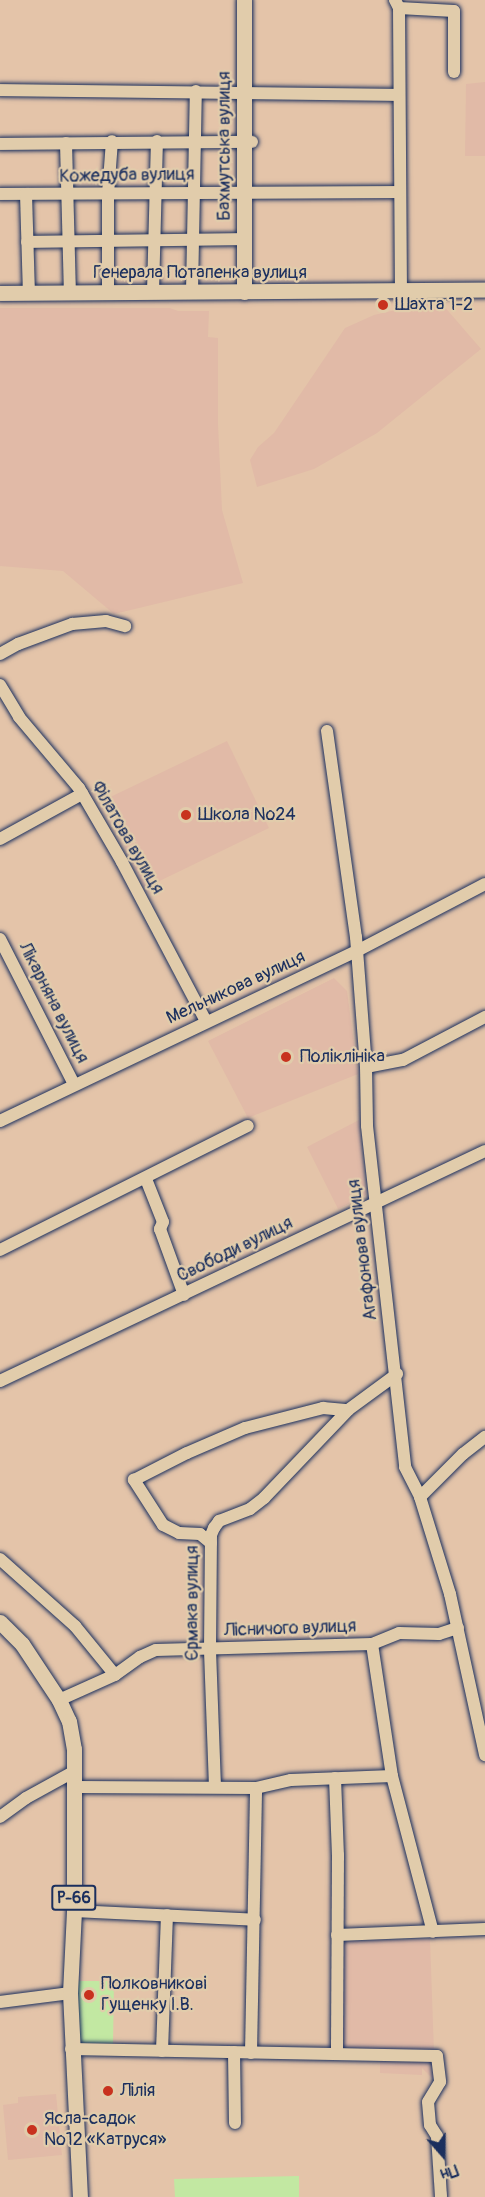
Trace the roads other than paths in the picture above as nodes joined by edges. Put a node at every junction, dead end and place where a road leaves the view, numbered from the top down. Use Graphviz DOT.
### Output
graph roads {
  1 [pos="244,0"];
  2 [pos="397,4"];
  3 [pos="454,72"];
  4 [pos="0,90"];
  5 [pos="195,91"];
  6 [pos="244,91"];
  7 [pos="398,95"];
  8 [pos="111,141"];
  9 [pos="157,141"];
  10 [pos="248,142"];
  11 [pos="66,143"];
  12 [pos="194,143"];
  13 [pos="0,144"];
  14 [pos="399,192"];
  15 [pos="194,193"];
  16 [pos="243,193"];
  17 [pos="0,194"];
  18 [pos="26,194"];
  19 [pos="108,194"];
  20 [pos="67,195"];
  21 [pos="154,195"];
  22 [pos="244,239"];
  23 [pos="68,240"];
  24 [pos="192,240"];
  25 [pos="153,241"];
  26 [pos="27,242"];
  27 [pos="107,242"];
  28 [pos="485,290"];
  29 [pos="400,291"];
  30 [pos="153,292"];
  31 [pos="192,292"];
  32 [pos="244,292"];
  33 [pos="0,293"];
  34 [pos="29,293"];
  35 [pos="70,293"];
  36 [pos="108,293"];
  37 [pos="125,626"];
  38 [pos="0,654"];
  39 [pos="0,686"];
  40 [pos="327,731"];
  41 [pos="82,794"];
  42 [pos="0,838"];
  43 [pos="485,884"];
  44 [pos="0,939"];
  45 [pos="356,952"];
  46 [pos="485,1017"];
  47 [pos="206,1021"];
  48 [pos="366,1067"];
  49 [pos="74,1084"];
  50 [pos="0,1121"];
  51 [pos="248,1126"];
  52 [pos="485,1151"];
  53 [pos="146,1179"];
  54 [pos="375,1202"];
  55 [pos="0,1250"];
  56 [pos="184,1295"];
  57 [pos="397,1374"];
  58 [pos="0,1382"];
  59 [pos="348,1410"];
  60 [pos="485,1437"];
  61 [pos="420,1497"];
  62 [pos="211,1543"];
  63 [pos="0,1559"];
  64 [pos="0,1622"];
  65 [pos="459,1628"];
  66 [pos="372,1644"];
  67 [pos="210,1650"];
  68 [pos="115,1675"];
  69 [pos="59,1700"];
  70 [pos="485,1755"];
  71 [pos="75,1771"];
  72 [pos="392,1776"];
  73 [pos="335,1778"];
  74 [pos="76,1787"];
  75 [pos="215,1787"];
  76 [pos="256,1788"];
  77 [pos="0,1817"];
  78 [pos="74,1911"];
  79 [pos="167,1915"];
  80 [pos="255,1920"];
  81 [pos="485,1929"];
  82 [pos="433,1932"];
  83 [pos="337,1935"];
  84 [pos="70,1993"];
  85 [pos="0,2002"];
  86 [pos="71,2049"];
  87 [pos="162,2051"];
  88 [pos="234,2052"];
  89 [pos="251,2053"];
  90 [pos="337,2054"];
  91 [pos="235,2123"];
  92 [pos="80,2197"];
  93 [pos="441,2197"];
  1 -- 6 [label="main road, Бахмутська вулиця"];
  2 -- 3 [label="street"];
  2 -- 7 [label="street"];
  4 -- 5 [label="street"];
  5 -- 6 [label="street"];
  5 -- 12 [label="street"];
  6 -- 7 [label="street"];
  6 -- 10 [label="main road, Бахмутська вулиця"];
  7 -- 14 [label="street"];
  8 -- 9 [label="street, Кожедуба вулиця"];
  8 -- 11 [label="street, Кожедуба вулиця"];
  8 -- 19 [label="street"];
  9 -- 12 [label="street, Кожедуба вулиця"];
  9 -- 21 [label="street"];
  10 -- 12 [label="street, Кожедуба вулиця"];
  10 -- 16 [label="main road, Бахмутська вулиця"];
  11 -- 13 [label="street, Кожедуба вулиця"];
  11 -- 20 [label="street"];
  12 -- 15 [label="street"];
  14 -- 16 [label="street, Кожедуба вулиця"];
  14 -- 29 [label="street"];
  15 -- 16 [label="street, Кожедуба вулиця"];
  15 -- 21 [label="street, Кожедуба вулиця"];
  15 -- 24 [label="street"];
  16 -- 22 [label="main road, Бахмутська вулиця"];
  17 -- 18 [label="street, Кожедуба вулиця"];
  18 -- 20 [label="street, Кожедуба вулиця"];
  18 -- 26 [label="street"];
  19 -- 20 [label="street, Кожедуба вулиця"];
  19 -- 21 [label="street, Кожедуба вулиця"];
  19 -- 27 [label="street"];
  20 -- 23 [label="street"];
  21 -- 25 [label="street"];
  22 -- 24 [label="street"];
  22 -- 32 [label="main road, Бахмутська вулиця"];
  23 -- 26 [label="street"];
  23 -- 27 [label="street"];
  23 -- 35 [label="street"];
  24 -- 25 [label="street"];
  24 -- 31 [label="street"];
  25 -- 27 [label="street"];
  25 -- 30 [label="street"];
  26 -- 34 [label="street"];
  27 -- 36 [label="street"];
  28 -- 29 [label="main road, Генерала Потапенка вулиця"];
  29 -- 32 [label="main road, Генерала Потапенка вулиця"];
  30 -- 31 [label="main road, Генерала Потапенка вулиця"];
  30 -- 36 [label="main road, Генерала Потапенка вулиця"];
  31 -- 32 [label="main road, Генерала Потапенка вулиця"];
  33 -- 34 [label="main road, Генерала Потапенка вулиця"];
  34 -- 35 [label="main road, Генерала Потапенка вулиця"];
  35 -- 36 [label="main road, Генерала Потапенка вулиця"];
  37 -- 38 [label="street"];
  39 -- 41 [label="street, Філатова вулиця"];
  40 -- 45 [label="street, Агафонова вулиця"];
  41 -- 42 [label="street"];
  41 -- 47 [label="street, Філатова вулиця"];
  43 -- 45 [label="street, Мельникова вулиця"];
  44 -- 49 [label="street, Лікарняна вулиця"];
  45 -- 47 [label="street, Мельникова вулиця"];
  45 -- 48 [label="street, Агафонова вулиця"];
  46 -- 48 [label="street"];
  47 -- 49 [label="street, Мельникова вулиця"];
  48 -- 54 [label="street, Агафонова вулиця"];
  49 -- 50 [label="street, Мельникова вулиця"];
  51 -- 53 [label="street"];
  52 -- 54 [label="street, Свободи вулиця"];
  53 -- 55 [label="street"];
  53 -- 56 [label="street"];
  54 -- 56 [label="street, Свободи вулиця"];
  54 -- 57 [label="street, Агафонова вулиця"];
  56 -- 58 [label="street, Свободи вулиця"];
  57 -- 59 [label="street, Єрмака вулиця"];
  57 -- 61 [label="street, Агафонова вулиця"];
  59 -- 62 [label="street, Єрмака вулиця"];
  59 -- 62 [label="street"];
  60 -- 61 [label="street"];
  61 -- 65 [label="street, Агафонова вулиця"];
  62 -- 67 [label="street, Єрмака вулиця"];
  63 -- 68 [label="street"];
  64 -- 69 [label="main road, Р-66"];
  65 -- 66 [label="street, Лісничого вулиця"];
  65 -- 70 [label="street, Агафонова вулиця"];
  66 -- 67 [label="street, Лісничого вулиця"];
  66 -- 72 [label="street"];
  67 -- 68 [label="street, Лісничого вулиця"];
  67 -- 75 [label="street, Єрмака вулиця"];
  68 -- 69 [label="street, Лісничого вулиця"];
  69 -- 71 [label="main road, Р-66"];
  71 -- 74 [label="main road, Р-66"];
  71 -- 77 [label="street"];
  72 -- 73 [label="street"];
  72 -- 82 [label="street"];
  73 -- 76 [label="street"];
  73 -- 83 [label="street"];
  74 -- 75 [label="street"];
  74 -- 78 [label="main road, Р-66"];
  75 -- 76 [label="street"];
  76 -- 80 [label="street"];
  78 -- 79 [label="street"];
  78 -- 84 [label="main road, Р-66"];
  79 -- 80 [label="street"];
  79 -- 87 [label="street"];
  80 -- 89 [label="street"];
  81 -- 82 [label="street"];
  82 -- 83 [label="street"];
  83 -- 90 [label="street"];
  84 -- 85 [label="street"];
  84 -- 86 [label="main road, Р-66"];
  86 -- 87 [label="street"];
  86 -- 92 [label="main road, Р-66"];
  87 -- 88 [label="street"];
  88 -- 89 [label="street"];
  88 -- 91 [label="street"];
  89 -- 90 [label="street"];
  90 -- 93 [label="street"];
}
